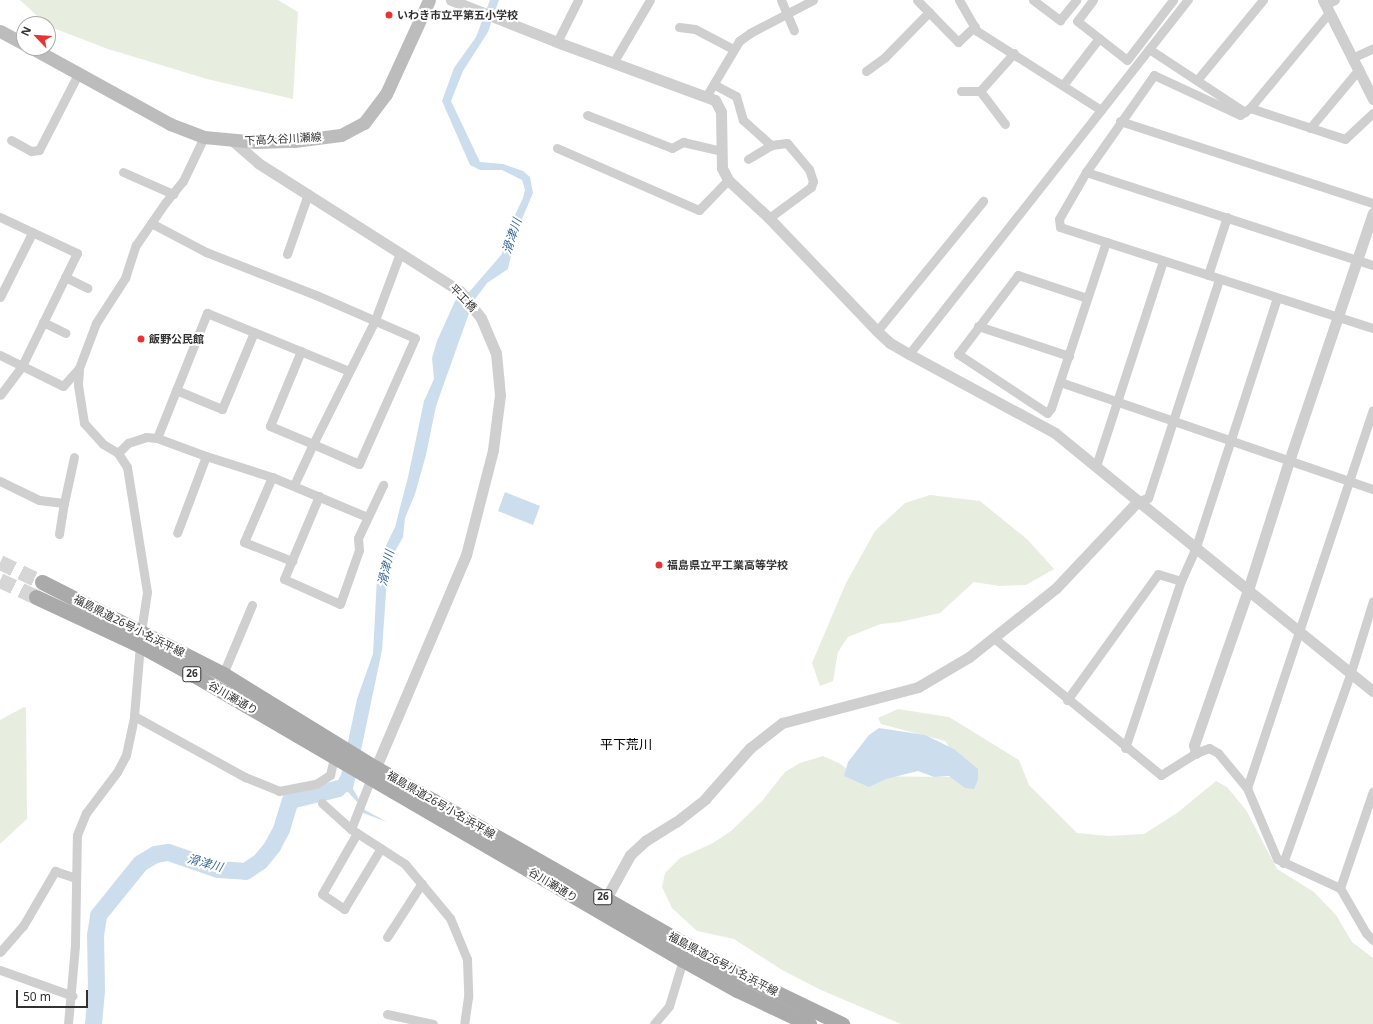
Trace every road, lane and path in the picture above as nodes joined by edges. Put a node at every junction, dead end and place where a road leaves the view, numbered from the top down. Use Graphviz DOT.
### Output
graph roads {
  1 [pos="429,0"];
  2 [pos="451,0"];
  3 [pos="578,0"];
  4 [pos="650,0"];
  5 [pos="781,0"];
  6 [pos="813,0"];
  7 [pos="917,0"];
  8 [pos="959,0"];
  9 [pos="1033,0"];
  10 [pos="1076,0"];
  11 [pos="1093,0"];
  12 [pos="1173,0"];
  13 [pos="1188,0"];
  14 [pos="1263,0"];
  15 [pos="1336,0"];
  16 [pos="1325,6"];
  17 [pos="929,12"];
  18 [pos="788,14"];
  19 [pos="975,26"];
  20 [pos="679,27"];
  21 [pos="794,30"];
  22 [pos="0,31"];
  23 [pos="1099,38"];
  24 [pos="16,40"];
  25 [pos="557,42"];
  26 [pos="1373,48"];
  27 [pos="733,49"];
  28 [pos="1149,49"];
  29 [pos="1014,53"];
  30 [pos="46,56"];
  31 [pos="1352,58"];
  32 [pos="613,63"];
  33 [pos="1359,69"];
  34 [pos="866,71"];
  35 [pos="78,74"];
  36 [pos="1197,80"];
  37 [pos="715,85"];
  38 [pos="1063,85"];
  39 [pos="961,91"];
  40 [pos="980,91"];
  41 [pos="707,95"];
  42 [pos="1373,99"];
  43 [pos="1101,110"];
  44 [pos="1247,110"];
  45 [pos="1373,113"];
  46 [pos="587,115"];
  47 [pos="1120,121"];
  48 [pos="1005,124"];
  49 [pos="1310,128"];
  50 [pos="204,136"];
  51 [pos="11,140"];
  52 [pos="233,141"];
  53 [pos="771,145"];
  54 [pos="557,148"];
  55 [pos="721,151"];
  56 [pos="748,159"];
  57 [pos="123,172"];
  58 [pos="1086,172"];
  59 [pos="728,180"];
  60 [pos="173,194"];
  61 [pos="308,194"];
  62 [pos="983,201"];
  63 [pos="1373,203"];
  64 [pos="1373,213"];
  65 [pos="0,216"];
  66 [pos="1227,217"];
  67 [pos="769,218"];
  68 [pos="151,223"];
  69 [pos="32,232"];
  70 [pos="1106,242"];
  71 [pos="400,252"];
  72 [pos="287,254"];
  73 [pos="1357,259"];
  74 [pos="1163,261"];
  75 [pos="1373,264"];
  76 [pos="1208,275"];
  77 [pos="65,277"];
  78 [pos="1219,279"];
  79 [pos="88,288"];
  80 [pos="0,297"];
  81 [pos="1087,298"];
  82 [pos="1277,298"];
  83 [pos="1338,318"];
  84 [pos="375,320"];
  85 [pos="43,322"];
  86 [pos="978,326"];
  87 [pos="1373,328"];
  88 [pos="877,331"];
  89 [pos="254,332"];
  90 [pos="66,333"];
  91 [pos="300,351"];
  92 [pos="909,354"];
  93 [pos="0,355"];
  94 [pos="1069,356"];
  95 [pos="22,366"];
  96 [pos="79,368"];
  97 [pos="349,371"];
  98 [pos="1060,382"];
  99 [pos="176,390"];
  100 [pos="0,395"];
  101 [pos="1117,402"];
  102 [pos="1373,410"];
  103 [pos="1173,421"];
  104 [pos="157,438"];
  105 [pos="1229,440"];
  106 [pos="313,444"];
  107 [pos="118,453"];
  108 [pos="206,456"];
  109 [pos="74,457"];
  110 [pos="1289,461"];
  111 [pos="1096,466"];
  112 [pos="272,477"];
  113 [pos="0,481"];
  114 [pos="1349,481"];
  115 [pos="294,485"];
  116 [pos="383,485"];
  117 [pos="1373,489"];
  118 [pos="319,496"];
  119 [pos="1138,501"];
  120 [pos="64,503"];
  121 [pos="367,517"];
  122 [pos="59,534"];
  123 [pos="177,534"];
  124 [pos="1196,547"];
  125 [pos="292,561"];
  126 [pos="1181,581"];
  127 [pos="42,582"];
  128 [pos="1248,590"];
  129 [pos="36,597"];
  130 [pos="1373,601"];
  131 [pos="252,605"];
  132 [pos="1301,633"];
  133 [pos="994,638"];
  134 [pos="141,639"];
  135 [pos="1351,672"];
  136 [pos="223,674"];
  137 [pos="1373,691"];
  138 [pos="1067,700"];
  139 [pos="134,716"];
  140 [pos="1125,748"];
  141 [pos="1196,753"];
  142 [pos="339,755"];
  143 [pos="370,771"];
  144 [pos="1247,788"];
  145 [pos="1373,791"];
  146 [pos="322,803"];
  147 [pos="354,831"];
  148 [pos="381,848"];
  149 [pos="1283,863"];
  150 [pos="75,878"];
  151 [pos="422,883"];
  152 [pos="1340,888"];
  153 [pos="606,898"];
  154 [pos="598,912"];
  155 [pos="387,937"];
  156 [pos="1373,940"];
  157 [pos="0,952"];
  158 [pos="683,960"];
  159 [pos="0,970"];
  160 [pos="73,996"];
  161 [pos="387,1014"];
  162 [pos="814,1021"];
  163 [pos="68,1024"];
  164 [pos="433,1024"];
  165 [pos="464,1024"];
  166 [pos="654,1024"];
  167 [pos="842,1024"];
  1 -- 52 [label="main road, 下高久谷川瀬線"];
  2 -- 25 [label="street"];
  3 -- 25 [label="street"];
  4 -- 32 [label="street"];
  5 -- 18 [label="street"];
  6 -- 18 [label="street"];
  7 -- 17 [label="street"];
  8 -- 19 [label="street"];
  9 -- 10 [label="street"];
  11 -- 23 [label="street"];
  12 -- 23 [label="street"];
  13 -- 28 [label="street"];
  14 -- 36 [label="street"];
  15 -- 16 [label="street"];
  16 -- 31 [label="street"];
  16 -- 44 [label="street"];
  17 -- 19 [label="street"];
  17 -- 34 [label="street"];
  18 -- 21 [label="street"];
  18 -- 27 [label="street"];
  19 -- 29 [label="street"];
  20 -- 27 [label="street"];
  22 -- 24 [label="main road"];
  23 -- 38 [label="street"];
  25 -- 32 [label="street"];
  26 -- 31 [label="street"];
  27 -- 37 [label="street"];
  28 -- 36 [label="street"];
  28 -- 43 [label="street"];
  29 -- 38 [label="street"];
  29 -- 40 [label="street"];
  30 -- 35 [label="main road, 下高久谷川瀬線"];
  31 -- 33 [label="street"];
  32 -- 41 [label="street"];
  33 -- 42 [label="street"];
  33 -- 49 [label="street"];
  35 -- 50 [label="main road, 下高久谷川瀬線"];
  35 -- 51 [label="street"];
  36 -- 44 [label="street"];
  37 -- 41 [label="street"];
  37 -- 53 [label="street"];
  38 -- 43 [label="street"];
  39 -- 40 [label="street"];
  40 -- 48 [label="street"];
  41 -- 55 [label="street"];
  43 -- 92 [label="street"];
  44 -- 47 [label="street"];
  44 -- 49 [label="street"];
  45 -- 49 [label="street"];
  46 -- 55 [label="street"];
  47 -- 58 [label="street"];
  47 -- 63 [label="street"];
  50 -- 52 [label="main road, 下高久谷川瀬線"];
  50 -- 60 [label="street"];
  52 -- 61 [label="street, 平工橋"];
  53 -- 56 [label="street"];
  53 -- 67 [label="street"];
  54 -- 59 [label="street"];
  55 -- 59 [label="street"];
  57 -- 60 [label="street"];
  58 -- 66 [label="street"];
  58 -- 70 [label="street"];
  59 -- 67 [label="street"];
  60 -- 68 [label="street"];
  61 -- 71 [label="street, 平工橋"];
  61 -- 72 [label="street"];
  62 -- 88 [label="street"];
  64 -- 73 [label="street"];
  65 -- 69 [label="street"];
  66 -- 73 [label="street"];
  66 -- 76 [label="street"];
  67 -- 88 [label="street"];
  68 -- 84 [label="street"];
  68 -- 96 [label="street"];
  69 -- 77 [label="street"];
  69 -- 80 [label="street"];
  70 -- 74 [label="street"];
  70 -- 81 [label="street"];
  71 -- 84 [label="street"];
  71 -- 143 [label="street, 平工橋"];
  73 -- 75 [label="street"];
  73 -- 83 [label="street"];
  74 -- 76 [label="street"];
  74 -- 101 [label="street"];
  76 -- 78 [label="street"];
  77 -- 79 [label="street"];
  77 -- 85 [label="street"];
  78 -- 82 [label="street"];
  78 -- 103 [label="street"];
  81 -- 86 [label="street"];
  81 -- 94 [label="street"];
  82 -- 83 [label="street"];
  82 -- 105 [label="street"];
  83 -- 87 [label="street"];
  83 -- 110 [label="street"];
  84 -- 97 [label="street"];
  84 -- 106 [label="street"];
  85 -- 90 [label="street"];
  85 -- 95 [label="street"];
  86 -- 94 [label="street"];
  86 -- 98 [label="street"];
  88 -- 92 [label="street"];
  89 -- 91 [label="street"];
  89 -- 99 [label="street"];
  89 -- 99 [label="street"];
  91 -- 97 [label="street"];
  91 -- 106 [label="street"];
  92 -- 111 [label="street"];
  93 -- 95 [label="street"];
  94 -- 98 [label="street"];
  95 -- 96 [label="street"];
  95 -- 100 [label="street"];
  96 -- 107 [label="street"];
  97 -- 106 [label="street"];
  98 -- 101 [label="street"];
  99 -- 104 [label="street"];
  101 -- 103 [label="street"];
  101 -- 111 [label="street"];
  102 -- 114 [label="street"];
  103 -- 105 [label="street"];
  103 -- 119 [label="street"];
  104 -- 107 [label="street"];
  104 -- 108 [label="street"];
  105 -- 110 [label="street"];
  105 -- 124 [label="street"];
  106 -- 115 [label="street"];
  107 -- 134 [label="street"];
  108 -- 112 [label="street"];
  108 -- 123 [label="street"];
  109 -- 120 [label="street"];
  110 -- 114 [label="street"];
  110 -- 128 [label="street"];
  111 -- 119 [label="street"];
  112 -- 115 [label="street"];
  112 -- 125 [label="street"];
  113 -- 120 [label="street"];
  114 -- 117 [label="street"];
  114 -- 132 [label="street"];
  115 -- 118 [label="street"];
  116 -- 121 [label="street"];
  118 -- 121 [label="street"];
  118 -- 125 [label="street"];
  119 -- 124 [label="street"];
  119 -- 133 [label="street"];
  120 -- 122 [label="street"];
  121 -- 125 [label="street"];
  124 -- 126 [label="street"];
  124 -- 128 [label="street"];
  126 -- 138 [label="street"];
  126 -- 140 [label="street"];
  127 -- 134 [label="main road, 福島県道26号小名浜平線 / 26"];
  128 -- 132 [label="street"];
  128 -- 141 [label="street"];
  129 -- 134 [label="main road, 谷川瀬通り / 26"];
  130 -- 135 [label="street"];
  131 -- 136 [label="street"];
  132 -- 135 [label="street"];
  132 -- 144 [label="street"];
  133 -- 138 [label="street"];
  133 -- 153 [label="street"];
  134 -- 136 [label="main road, 福島県道26号小名浜平線 / 26"];
  134 -- 139 [label="street"];
  134 -- 142 [label="main road, 谷川瀬通り / 26"];
  135 -- 137 [label="street"];
  135 -- 149 [label="street"];
  136 -- 142 [label="main road, 福島県道26号小名浜平線 / 26"];
  138 -- 140 [label="street"];
  139 -- 142 [label="street"];
  139 -- 150 [label="street"];
  140 -- 141 [label="street"];
  141 -- 144 [label="street"];
  142 -- 143 [label="main road, 福島県道26号小名浜平線 / 26"];
  143 -- 147 [label="street"];
  143 -- 153 [label="main road, 福島県道26号小名浜平線 / 26"];
  143 -- 154 [label="main road, 谷川瀬通り / 26"];
  144 -- 149 [label="street"];
  145 -- 152 [label="street"];
  146 -- 147 [label="street"];
  147 -- 148 [label="street"];
  147 -- 148 [label="street"];
  148 -- 151 [label="street"];
  149 -- 152 [label="street"];
  150 -- 157 [label="street"];
  150 -- 160 [label="street"];
  151 -- 155 [label="street"];
  151 -- 165 [label="street"];
  152 -- 156 [label="street"];
  153 -- 154 [label="street"];
  153 -- 162 [label="main road, 福島県道26号小名浜平線 / 26"];
  154 -- 158 [label="main road, 谷川瀬通り / 26"];
  158 -- 162 [label="main road, 谷川瀬通り / 26"];
  158 -- 166 [label="street"];
  159 -- 160 [label="street"];
  160 -- 163 [label="street"];
  161 -- 164 [label="street"];
  162 -- 167 [label="main road, 福島県道26号小名浜平線 / 26"];
}
